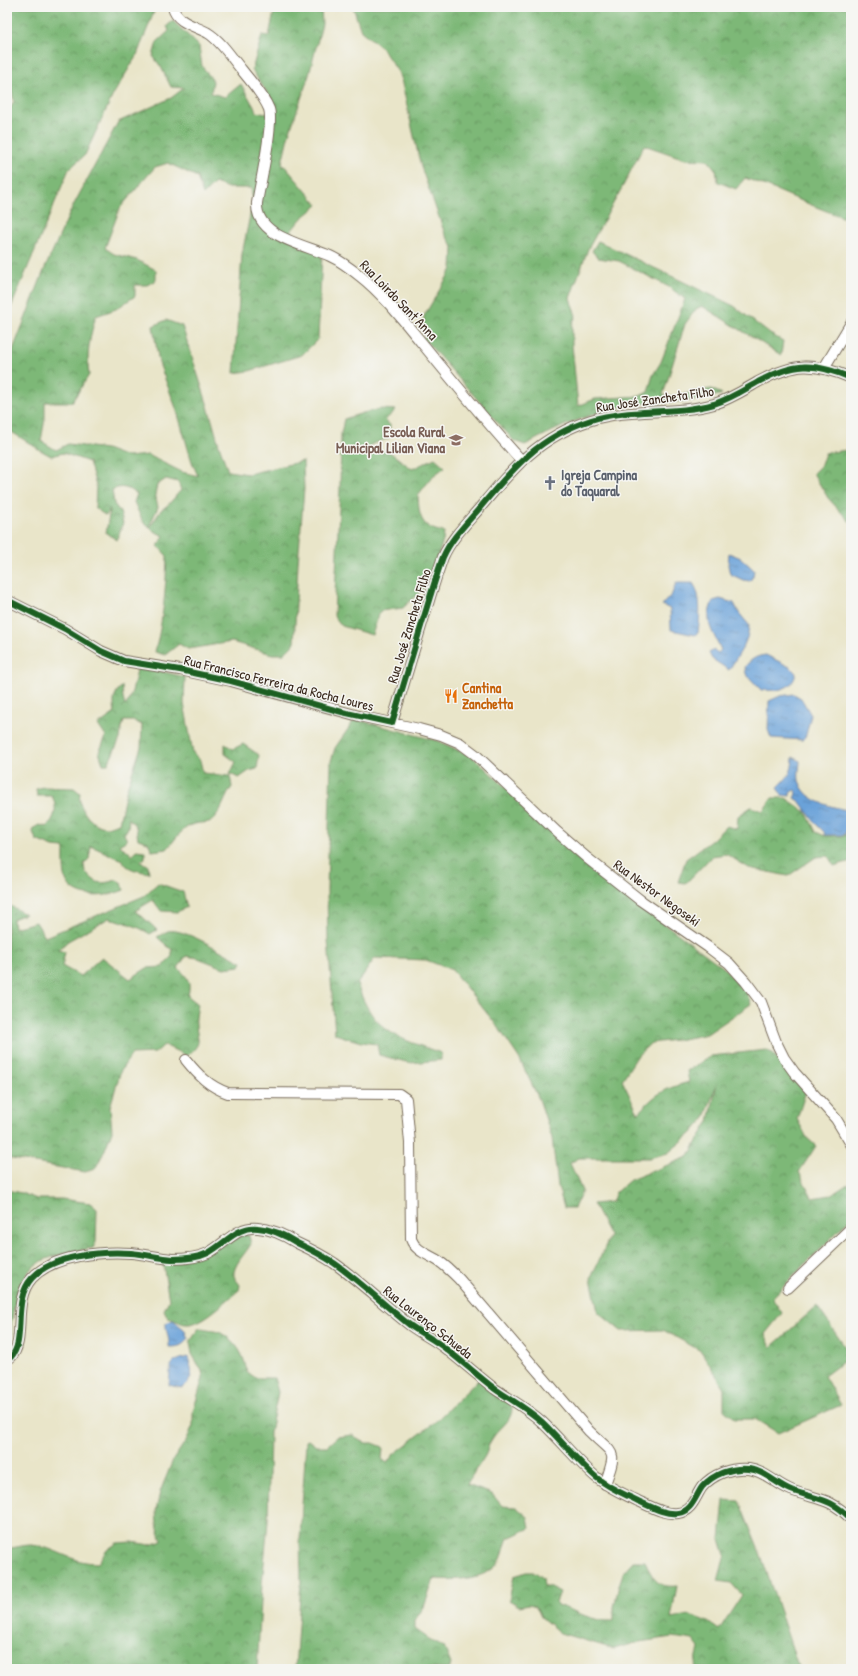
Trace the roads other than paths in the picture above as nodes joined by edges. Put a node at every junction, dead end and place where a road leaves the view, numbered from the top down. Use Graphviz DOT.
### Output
graph roads {
  1 [pos="173,7"];
  2 [pos="851,323"];
  3 [pos="824,368"];
  4 [pos="851,378"];
  5 [pos="521,460"];
  6 [pos="7,600"];
  7 [pos="392,723"];
  8 [pos="186,1060"];
  9 [pos="851,1144"];
  10 [pos="851,1228"];
  11 [pos="788,1288"];
  12 [pos="7,1357"];
  13 [pos="606,1484"];
  14 [pos="851,1519"];
  1 -- 5 [label="street, Rua Loirdo Sant'Anna"];
  2 -- 3 [label="street"];
  3 -- 4 [label="street, Rua José Zancheta Filho"];
  3 -- 5 [label="street, Rua José Zancheta Filho"];
  5 -- 7 [label="street, Rua José Zancheta Filho"];
  6 -- 7 [label="street, Rua Francisco Ferreira da Rocha Loures"];
  7 -- 9 [label="street, Rua Nestor Negoseki"];
  8 -- 13 [label="street"];
  10 -- 11 [label="street"];
  12 -- 13 [label="street, Rua Lourenço Schueda"];
  13 -- 14 [label="street, Rua Lourenço Schueda"];
}
